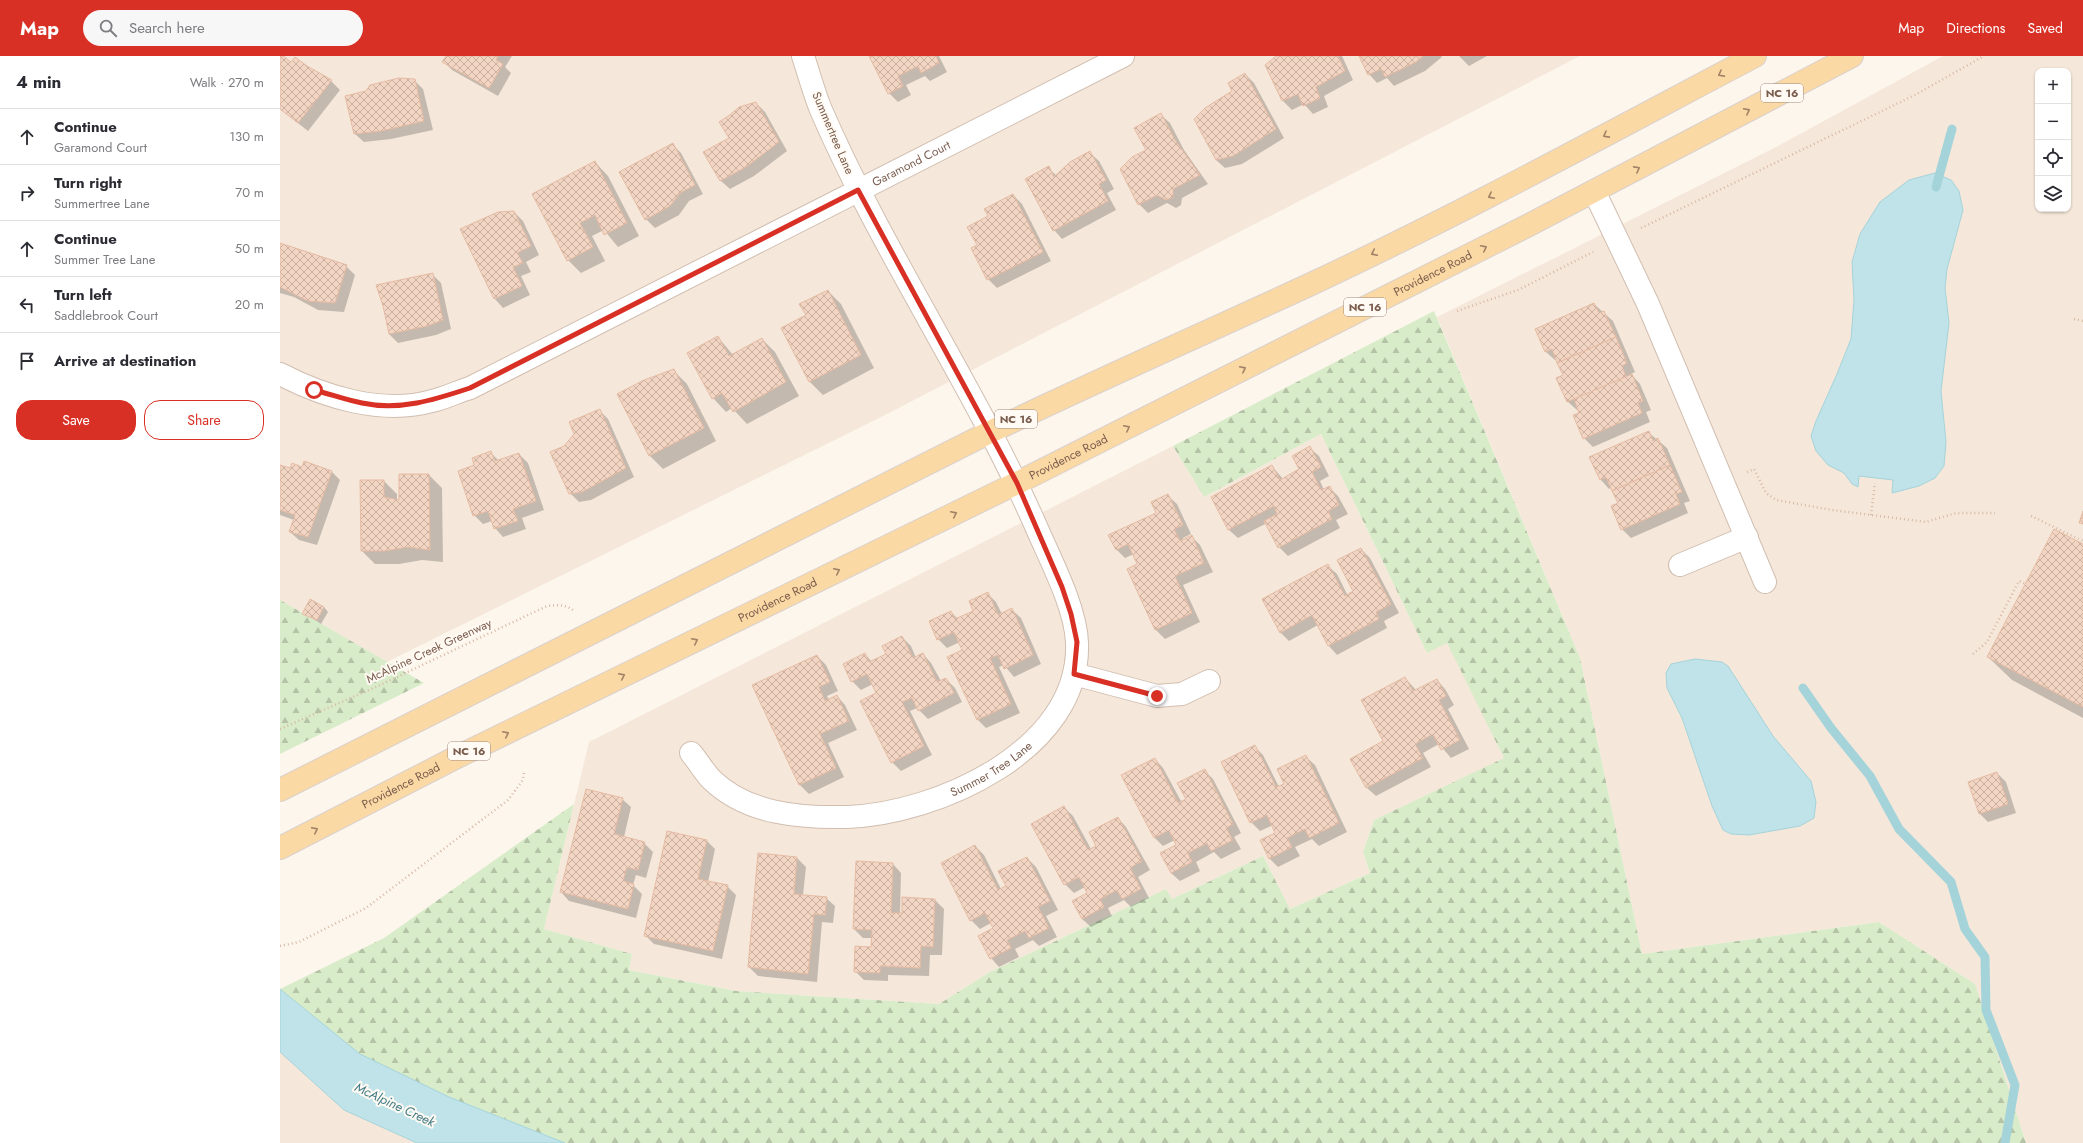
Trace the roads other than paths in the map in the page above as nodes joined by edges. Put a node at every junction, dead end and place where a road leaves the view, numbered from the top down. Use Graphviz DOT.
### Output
graph roads {
  1 [pos="803,56"];
  2 [pos="1123,56"];
  3 [pos="1755,56"];
  4 [pos="1852,56"];
  5 [pos="858,190"];
  6 [pos="1594,191"];
  7 [pos="280,374"];
  8 [pos="990,432"];
  9 [pos="1017,483"];
  10 [pos="1747,537"];
  11 [pos="1680,565"];
  12 [pos="1765,582"];
  13 [pos="1074,674"];
  14 [pos="1210,681"];
  15 [pos="691,752"];
  16 [pos="280,790"];
  17 [pos="280,848"];
  1 -- 5 [label="street, Summertree Lane"];
  2 -- 5 [label="street, Garamond Court"];
  3 -- 8 [label="main road, NC 16, one-way"];
  6 -- 4 [label="main road, Providence Road / NC 16, one-way"];
  5 -- 7 [label="street, Garamond Court"];
  5 -- 8 [label="street, Summertree Lane"];
  9 -- 6 [label="main road, Providence Road / NC 16, one-way"];
  6 -- 10 [label="street"];
  8 -- 9 [label="street, Summertree Lane"];
  8 -- 16 [label="main road, NC 16"];
  9 -- 13 [label="street, Summer Tree Lane"];
  17 -- 9 [label="main road, Providence Road / NC 16, one-way"];
  10 -- 11 [label="street"];
  10 -- 12 [label="street"];
  13 -- 14 [label="street"];
  13 -- 15 [label="street, Summer Tree Lane"];
}
